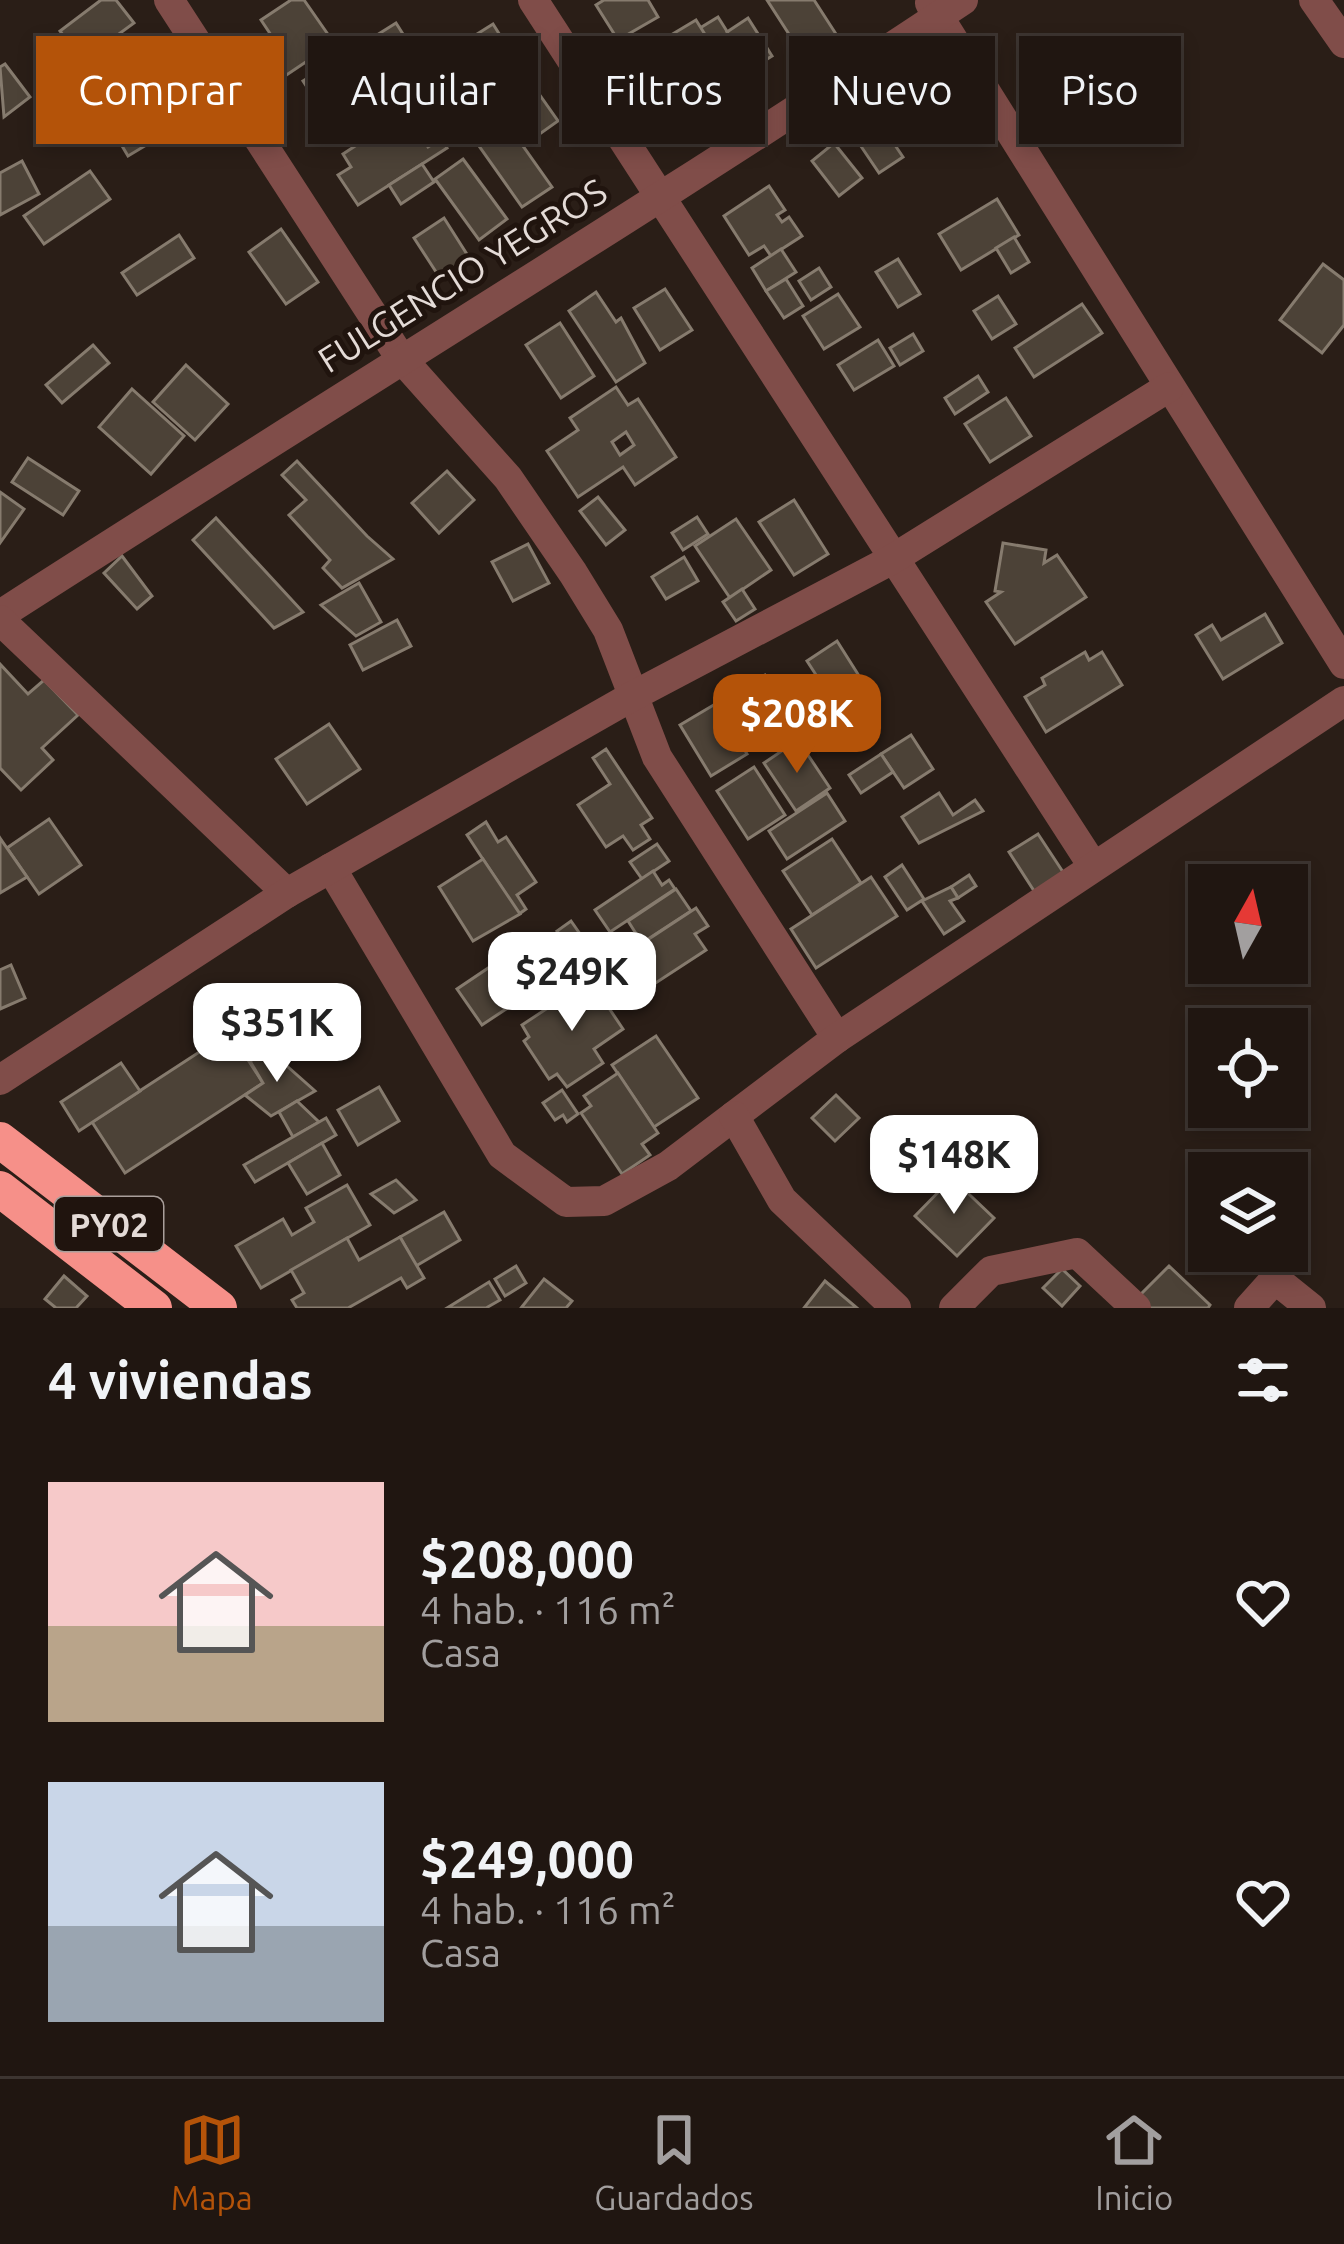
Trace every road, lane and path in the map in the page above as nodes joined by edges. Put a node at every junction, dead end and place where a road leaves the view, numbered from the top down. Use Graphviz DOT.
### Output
graph roads {
  1 [pos="169,0"];
  2 [pos="533,0"];
  3 [pos="1315,0"];
  4 [pos="944,5"];
  5 [pos="1344,43"];
  6 [pos="662,196"];
  7 [pos="400,358"];
  8 [pos="1169,387"];
  9 [pos="891,560"];
  10 [pos="0,617"];
  11 [pos="1344,664"];
  12 [pos="631,698"];
  13 [pos="1344,701"];
  14 [pos="1093,866"];
  15 [pos="331,868"];
  16 [pos="286,893"];
  17 [pos="837,1038"];
  18 [pos="0,1080"];
  19 [pos="734,1116"];
  20 [pos="0,1140"];
  21 [pos="0,1189"];
  22 [pos="154,1308"];
  23 [pos="219,1308"];
  24 [pos="896,1308"];
  25 [pos="953,1308"];
  26 [pos="1136,1308"];
  27 [pos="1250,1308"];
  28 [pos="1311,1308"];
  1 -- 7 [label="street"];
  2 -- 6 [label="street"];
  3 -- 5 [label="street"];
  4 -- 6 [label="street, FULGENCIO YEGROS"];
  4 -- 8 [label="street"];
  6 -- 7 [label="street, FULGENCIO YEGROS"];
  6 -- 9 [label="street"];
  7 -- 10 [label="street, FULGENCIO YEGROS"];
  7 -- 12 [label="street"];
  8 -- 9 [label="street"];
  8 -- 11 [label="street"];
  9 -- 12 [label="street"];
  9 -- 14 [label="street"];
  10 -- 16 [label="street"];
  12 -- 15 [label="street"];
  12 -- 17 [label="street"];
  13 -- 14 [label="street"];
  14 -- 17 [label="street"];
  15 -- 16 [label="street"];
  15 -- 19 [label="street"];
  16 -- 18 [label="street"];
  17 -- 19 [label="street"];
  19 -- 24 [label="street"];
  20 -- 23 [label="highway, PY02"];
  21 -- 22 [label="highway, PY02"];
  25 -- 26 [label="street"];
  27 -- 28 [label="street"];
}
